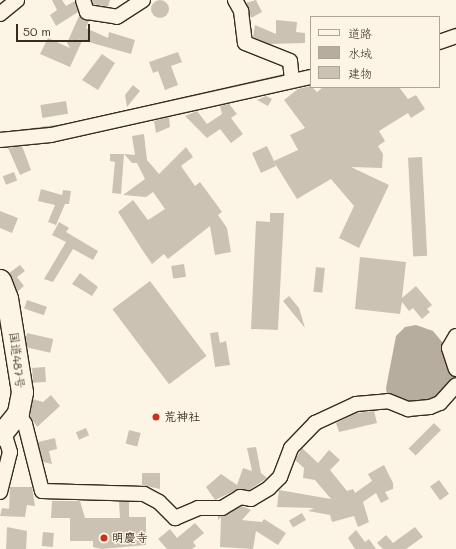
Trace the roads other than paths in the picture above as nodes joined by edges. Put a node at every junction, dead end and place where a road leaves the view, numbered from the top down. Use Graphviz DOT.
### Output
graph roads {
  1 [pos="17,0"];
  2 [pos="83,0"];
  3 [pos="143,0"];
  4 [pos="235,0"];
  5 [pos="0,14"];
  6 [pos="456,36"];
  7 [pos="440,42"];
  8 [pos="310,77"];
  9 [pos="292,80"];
  10 [pos="0,140"];
  11 [pos="0,280"];
  12 [pos="456,336"];
  13 [pos="456,369"];
  14 [pos="456,386"];
  15 [pos="18,414"];
  16 [pos="2,434"];
  17 [pos="0,492"];
  1 -- 5 [label="street"];
  2 -- 3 [label="street"];
  4 -- 9 [label="street"];
  6 -- 7 [label="street"];
  8 -- 9 [label="street"];
  9 -- 10 [label="street"];
  11 -- 15 [label="highway, 国道487号"];
  12 -- 13 [label="street"];
  14 -- 15 [label="street"];
  15 -- 16 [label="highway, 国道487号"];
  16 -- 17 [label="street"];
}
